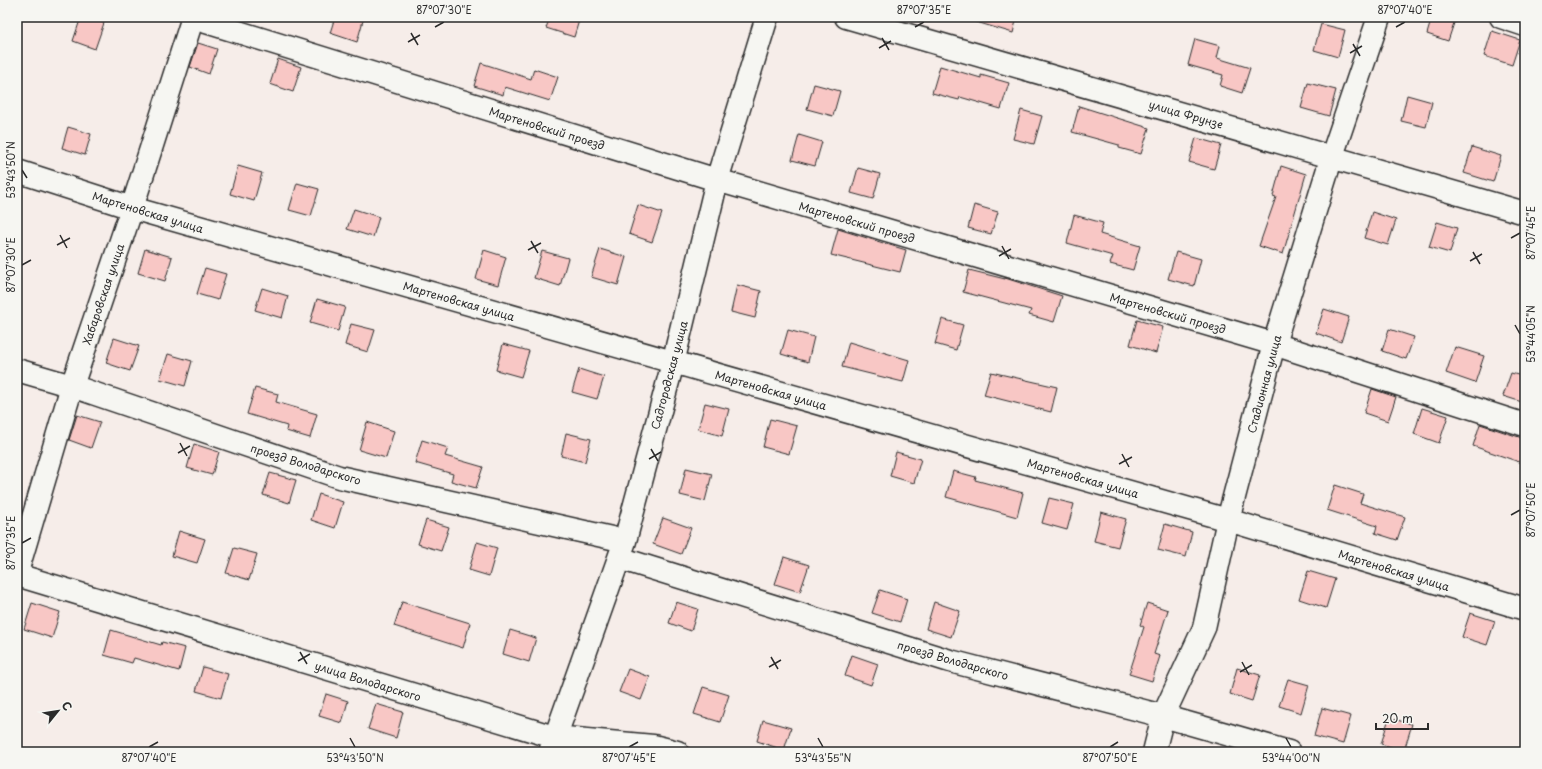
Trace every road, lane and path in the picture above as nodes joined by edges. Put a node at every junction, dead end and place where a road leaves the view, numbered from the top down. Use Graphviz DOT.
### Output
graph roads {
  1 [pos="192,17"];
  2 [pos="767,17"];
  3 [pos="846,17"];
  4 [pos="1379,17"];
  5 [pos="1501,17"];
  6 [pos="1525,25"];
  7 [pos="1332,156"];
  8 [pos="17,171"];
  9 [pos="717,180"];
  10 [pos="132,208"];
  11 [pos="1525,213"];
  12 [pos="1274,344"];
  13 [pos="673,363"];
  14 [pos="17,370"];
  15 [pos="72,386"];
  16 [pos="1525,425"];
  17 [pos="1228,520"];
  18 [pos="622,549"];
  19 [pos="17,572"];
  20 [pos="17,575"];
  21 [pos="1525,609"];
  22 [pos="1163,716"];
  23 [pos="552,744"];
  24 [pos="677,752"];
  25 [pos="1154,752"];
  26 [pos="1289,752"];
  1 -- 9 [label="street, Мартеновский проезд"];
  1 -- 10 [label="street, Хабаровская улица"];
  2 -- 9 [label="street, Садгородская улица"];
  3 -- 7 [label="street, улица Фрунзе"];
  4 -- 7 [label="street, Стадионная улица"];
  5 -- 6 [label="street"];
  7 -- 11 [label="street, улица Фрунзе"];
  7 -- 12 [label="street, Стадионная улица"];
  8 -- 10 [label="street, Мартеновская улица"];
  9 -- 12 [label="street, Мартеновский проезд"];
  9 -- 13 [label="street, Садгородская улица"];
  10 -- 13 [label="street, Мартеновская улица"];
  10 -- 15 [label="street, Хабаровская улица"];
  12 -- 16 [label="street, Мартеновский проезд"];
  12 -- 17 [label="street, Стадионная улица"];
  13 -- 17 [label="street, Мартеновская улица"];
  13 -- 18 [label="street, Садгородская улица"];
  14 -- 15 [label="street, проезд Володарского"];
  15 -- 18 [label="street, проезд Володарского"];
  15 -- 19 [label="street, Хабаровская улица"];
  17 -- 21 [label="street, Мартеновская улица"];
  17 -- 22 [label="street, Стадионная улица"];
  18 -- 22 [label="street, проезд Володарского"];
  18 -- 23 [label="street, Садгородская улица"];
  20 -- 23 [label="street, улица Володарского"];
  22 -- 25 [label="street, Стадионная улица"];
  22 -- 26 [label="street, проезд Володарского"];
  23 -- 24 [label="street, улица Володарского"];
}
